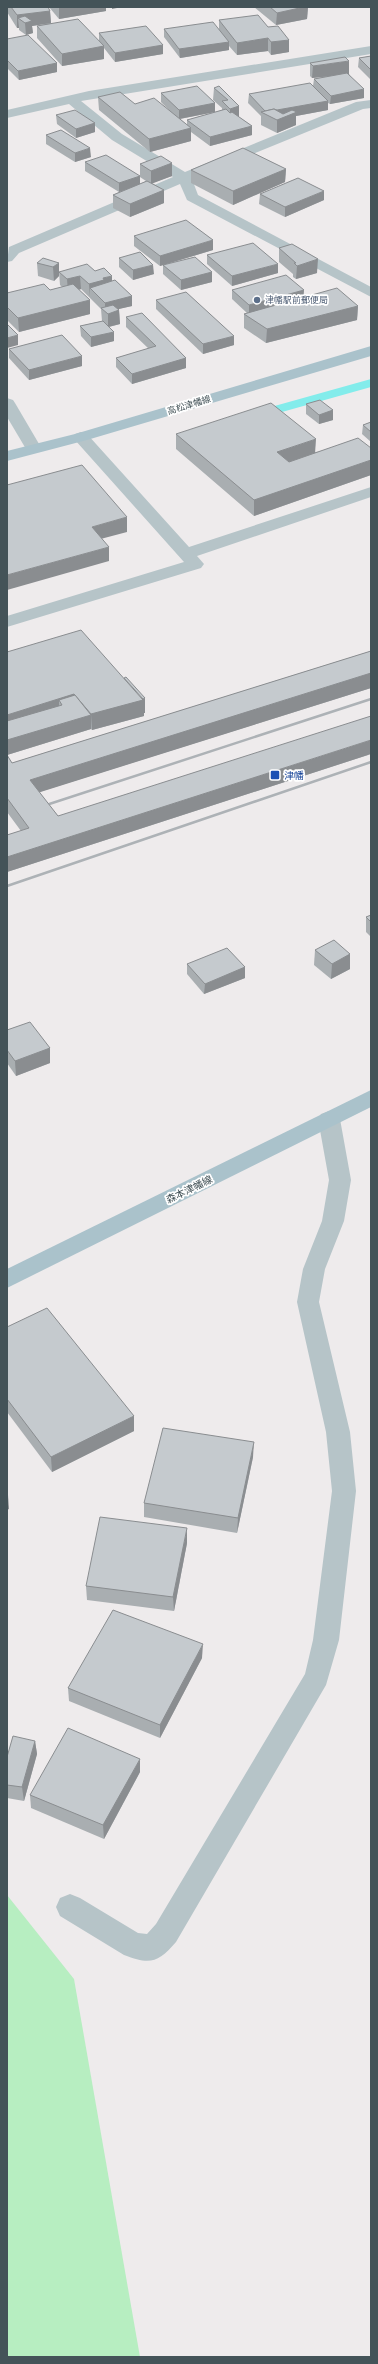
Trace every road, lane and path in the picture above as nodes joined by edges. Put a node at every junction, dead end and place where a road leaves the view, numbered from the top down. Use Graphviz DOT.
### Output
graph roads {
  1 [pos="371,50"];
  2 [pos="71,99"];
  3 [pos="371,104"];
  4 [pos="7,114"];
  5 [pos="184,177"];
  6 [pos="7,258"];
  7 [pos="371,293"];
  8 [pos="371,351"];
  9 [pos="7,403"];
  10 [pos="81,437"];
  11 [pos="34,449"];
  12 [pos="7,456"];
  13 [pos="371,492"];
  14 [pos="185,554"];
  15 [pos="7,622"];
  16 [pos="371,1098"];
  17 [pos="329,1119"];
  18 [pos="7,1279"];
  19 [pos="70,1907"];
  1 -- 2 [label="street"];
  2 -- 4 [label="street"];
  2 -- 5 [label="street"];
  3 -- 5 [label="street"];
  5 -- 6 [label="street"];
  5 -- 7 [label="street"];
  8 -- 10 [label="main road, 高松津幡線"];
  9 -- 11 [label="street"];
  10 -- 11 [label="main road, 高松津幡線"];
  10 -- 14 [label="street"];
  11 -- 12 [label="main road, 高松津幡線"];
  13 -- 14 [label="street"];
  14 -- 15 [label="street"];
  16 -- 17 [label="main road, 森本津幡線"];
  17 -- 18 [label="main road, 森本津幡線"];
  17 -- 19 [label="street"];
}
